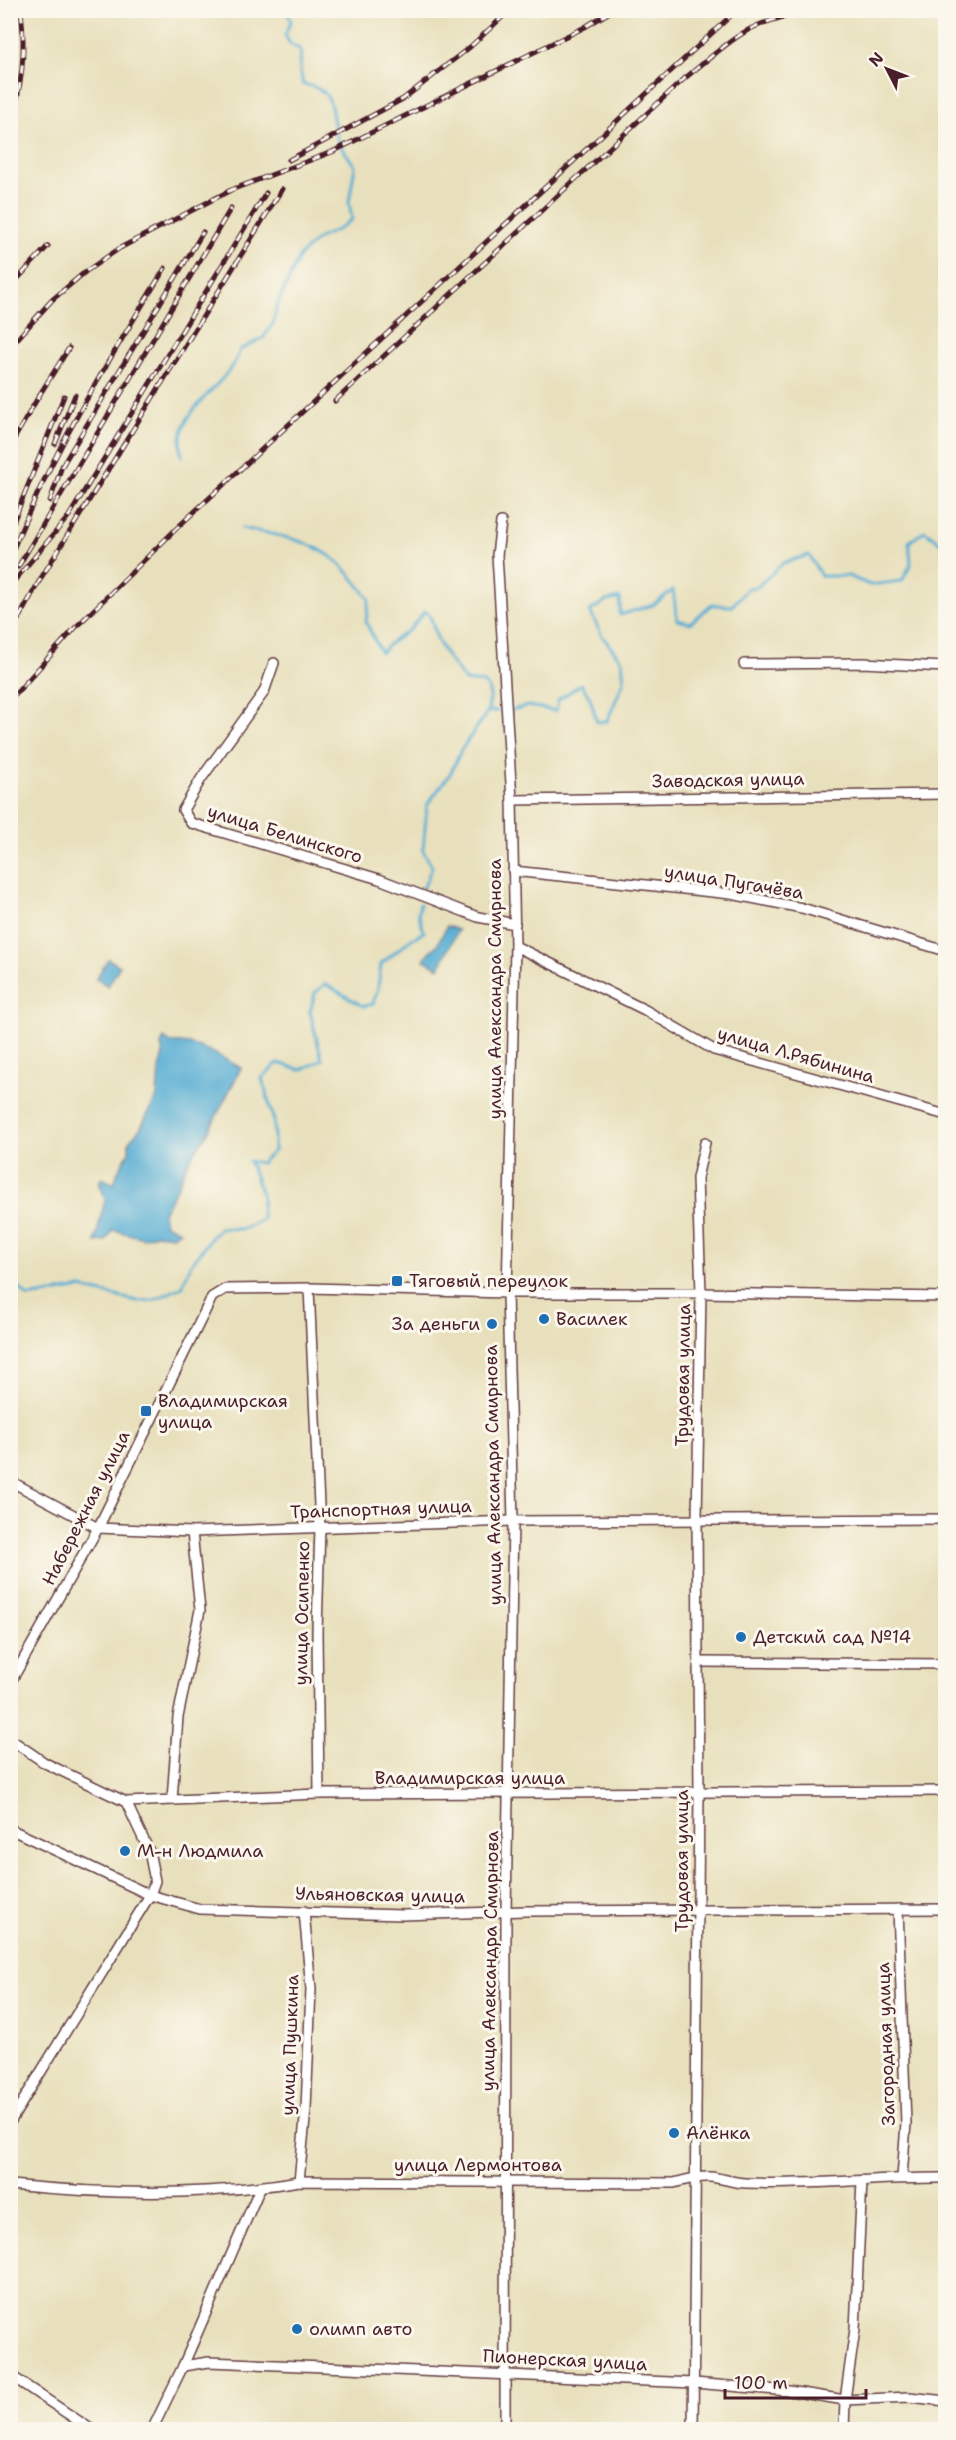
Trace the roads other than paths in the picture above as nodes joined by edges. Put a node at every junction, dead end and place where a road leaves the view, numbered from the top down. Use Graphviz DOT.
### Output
graph roads {
  1 [pos="501,522"];
  2 [pos="274,663"];
  3 [pos="744,664"];
  4 [pos="945,667"];
  5 [pos="945,794"];
  6 [pos="512,800"];
  7 [pos="513,871"];
  8 [pos="515,924"];
  9 [pos="515,946"];
  10 [pos="945,951"];
  11 [pos="945,1115"];
  12 [pos="705,1143"];
  13 [pos="309,1288"];
  14 [pos="507,1293"];
  15 [pos="701,1293"];
  16 [pos="945,1297"];
  17 [pos="10,1480"];
  18 [pos="697,1519"];
  19 [pos="945,1519"];
  20 [pos="513,1521"];
  21 [pos="320,1527"];
  22 [pos="98,1528"];
  23 [pos="192,1532"];
  24 [pos="698,1662"];
  25 [pos="945,1664"];
  26 [pos="10,1683"];
  27 [pos="10,1739"];
  28 [pos="945,1791"];
  29 [pos="319,1794"];
  30 [pos="509,1794"];
  31 [pos="699,1794"];
  32 [pos="172,1800"];
  33 [pos="126,1802"];
  34 [pos="10,1830"];
  35 [pos="150,1895"];
  36 [pos="898,1909"];
  37 [pos="945,1909"];
  38 [pos="304,1911"];
  39 [pos="506,1911"];
  40 [pos="698,1911"];
  41 [pos="10,2122"];
  42 [pos="697,2177"];
  43 [pos="902,2178"];
  44 [pos="945,2178"];
  45 [pos="299,2181"];
  46 [pos="862,2181"];
  47 [pos="504,2182"];
  48 [pos="10,2185"];
  49 [pos="260,2188"];
  50 [pos="183,2366"];
  51 [pos="505,2373"];
  52 [pos="10,2375"];
  53 [pos="694,2383"];
  54 [pos="845,2400"];
  55 [pos="945,2401"];
  56 [pos="92,2430"];
  57 [pos="152,2430"];
  58 [pos="505,2430"];
  59 [pos="693,2430"];
  60 [pos="844,2430"];
  1 -- 6 [label="street, улица Александра Смирнова"];
  2 -- 8 [label="street, улица Белинского"];
  3 -- 4 [label="street"];
  5 -- 6 [label="street, Заводская улица"];
  6 -- 7 [label="street, улица Александра Смирнова"];
  7 -- 8 [label="street, улица Александра Смирнова"];
  7 -- 10 [label="street, улица Пугачёва"];
  8 -- 9 [label="street, улица Александра Смирнова"];
  9 -- 11 [label="street, улица Л.Рябинина"];
  9 -- 14 [label="street, улица Александра Смирнова"];
  12 -- 15 [label="street, Трудовая улица"];
  13 -- 14 [label="street"];
  13 -- 21 [label="street, улица Осипенко"];
  13 -- 22 [label="street, Набережная улица"];
  14 -- 15 [label="street"];
  14 -- 20 [label="street, улица Александра Смирнова"];
  15 -- 16 [label="street"];
  15 -- 18 [label="street, Трудовая улица"];
  17 -- 22 [label="street, Транспортная улица"];
  18 -- 19 [label="street, Транспортная улица"];
  18 -- 20 [label="street, Транспортная улица"];
  18 -- 24 [label="street, Трудовая улица"];
  20 -- 21 [label="street, Транспортная улица"];
  20 -- 30 [label="street, улица Александра Смирнова"];
  21 -- 23 [label="street, Транспортная улица"];
  21 -- 29 [label="street, улица Осипенко"];
  22 -- 23 [label="street, Транспортная улица"];
  22 -- 26 [label="street, Набережная улица"];
  23 -- 32 [label="street"];
  24 -- 25 [label="street"];
  24 -- 31 [label="street, Трудовая улица"];
  27 -- 33 [label="street, Владимирская улица"];
  28 -- 31 [label="street, Владимирская улица"];
  29 -- 30 [label="street, Владимирская улица"];
  29 -- 32 [label="street, Владимирская улица"];
  30 -- 31 [label="street, Владимирская улица"];
  30 -- 39 [label="street, улица Александра Смирнова"];
  31 -- 40 [label="street, Трудовая улица"];
  32 -- 33 [label="street, Владимирская улица"];
  33 -- 35 [label="street"];
  34 -- 35 [label="street, Ульяновская улица"];
  35 -- 38 [label="street, Ульяновская улица"];
  35 -- 41 [label="street"];
  36 -- 37 [label="street, Ульяновская улица"];
  36 -- 40 [label="street, Ульяновская улица"];
  36 -- 43 [label="street, Загородная улица"];
  38 -- 39 [label="street, Ульяновская улица"];
  38 -- 45 [label="street, улица Пушкина"];
  39 -- 40 [label="street, Ульяновская улица"];
  39 -- 47 [label="street, улица Александра Смирнова"];
  40 -- 42 [label="street, Трудовая улица"];
  42 -- 46 [label="street, улица Лермонтова"];
  42 -- 47 [label="street, улица Лермонтова"];
  42 -- 53 [label="street, Трудовая улица"];
  43 -- 44 [label="street, улица Лермонтова"];
  43 -- 46 [label="street, улица Лермонтова"];
  45 -- 47 [label="street, улица Лермонтова"];
  45 -- 49 [label="street, улица Лермонтова"];
  46 -- 54 [label="street"];
  47 -- 51 [label="street, улица Александра Смирнова"];
  48 -- 49 [label="street, улица Лермонтова"];
  49 -- 50 [label="street"];
  50 -- 51 [label="street, Пионерская улица"];
  50 -- 57 [label="street"];
  51 -- 53 [label="street, Пионерская улица"];
  51 -- 58 [label="street, улица Александра Смирнова"];
  52 -- 56 [label="street"];
  53 -- 54 [label="street, Пионерская улица"];
  53 -- 59 [label="street, Трудовая улица"];
  54 -- 55 [label="street, Пионерская улица"];
  54 -- 60 [label="street"];
}
